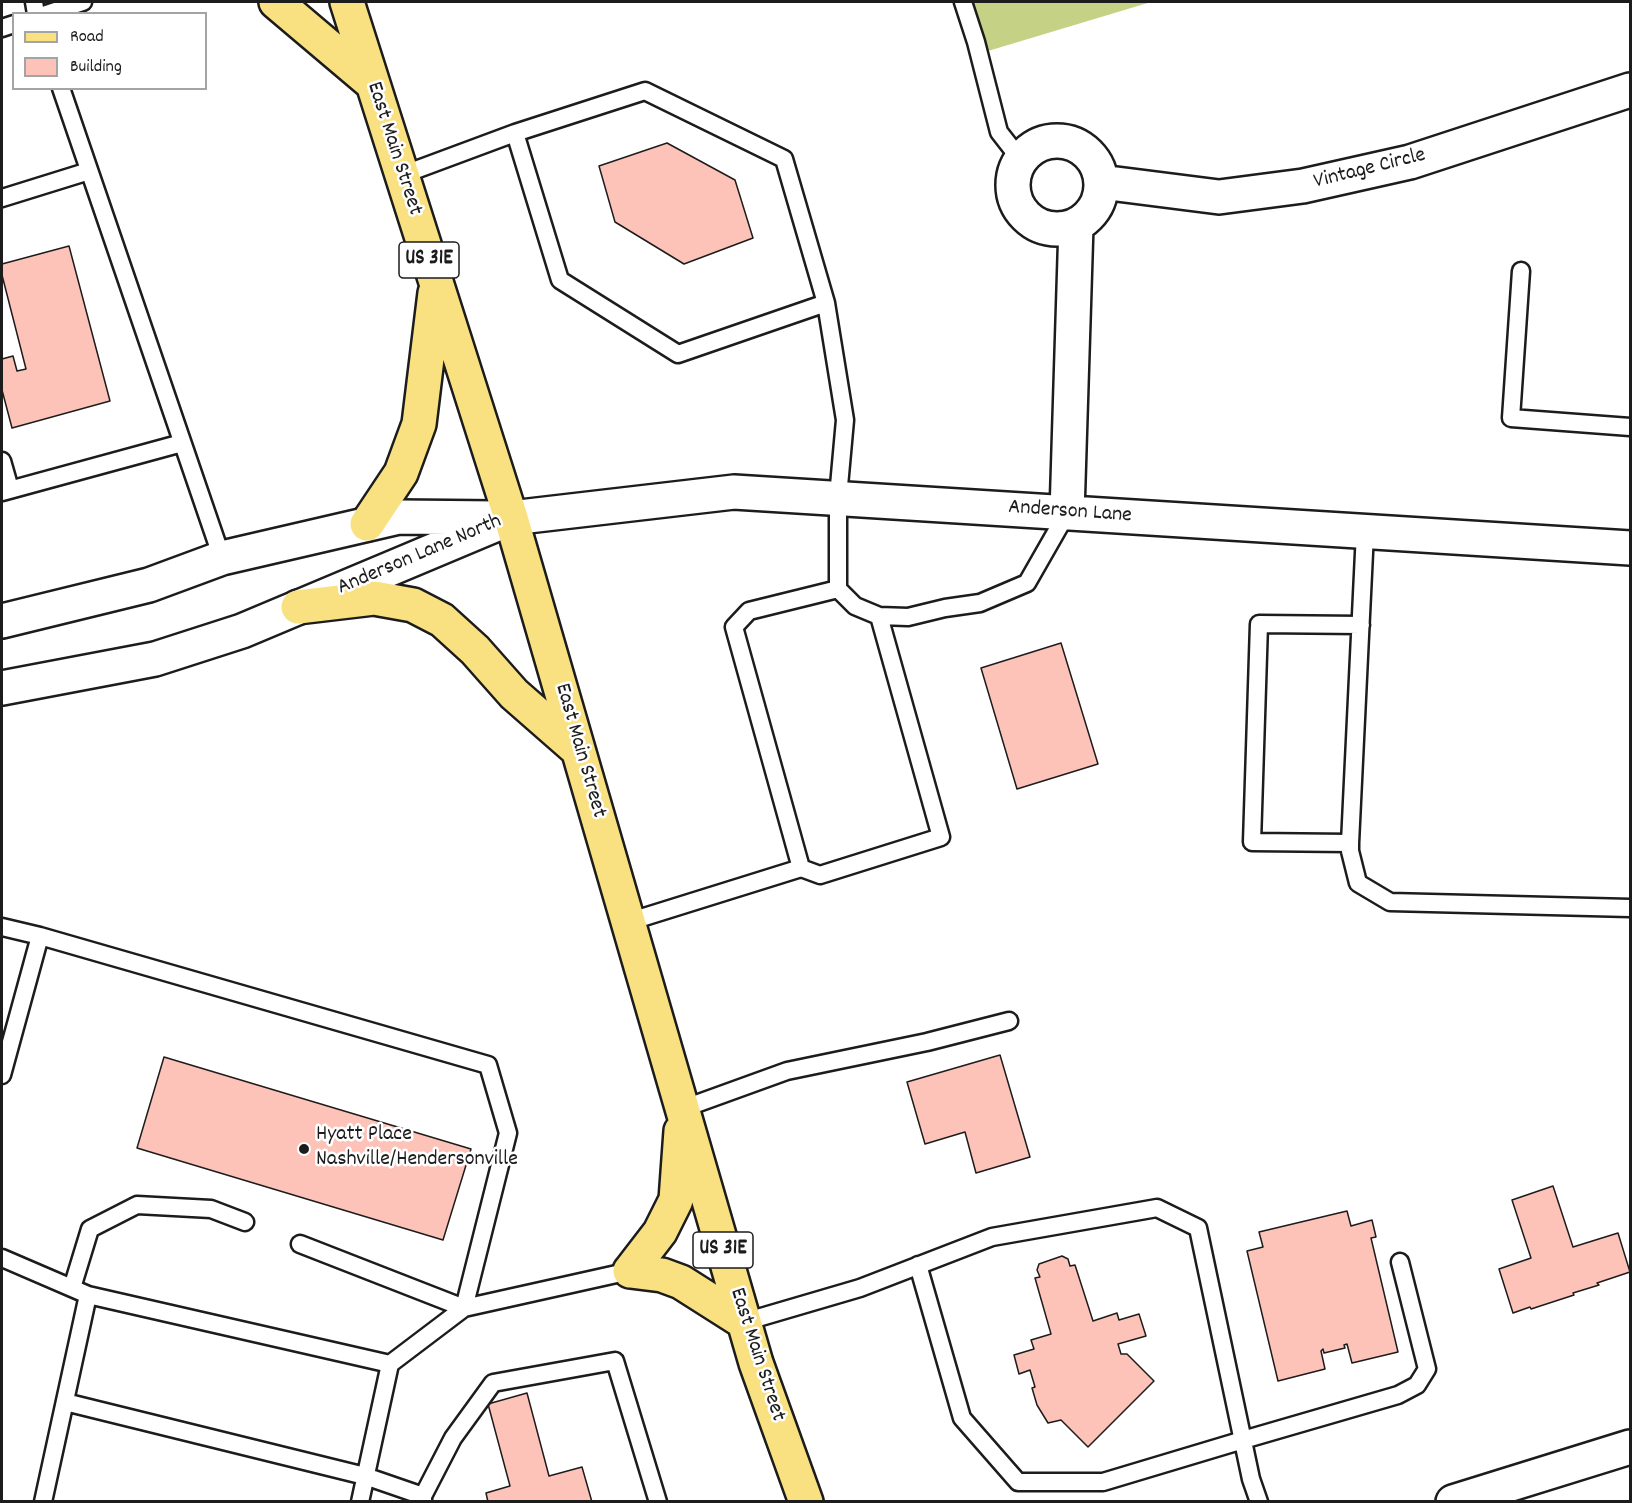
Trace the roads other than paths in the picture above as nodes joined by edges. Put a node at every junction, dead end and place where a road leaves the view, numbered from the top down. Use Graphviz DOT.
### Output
graph roads {
  1 [pos="83,2"];
  2 [pos="276,2"];
  3 [pos="347,2"];
  4 [pos="963,2"];
  5 [pos="52,12"];
  6 [pos="373,85"];
  7 [pos="62,90"];
  8 [pos="1630,90"];
  9 [pos="515,132"];
  10 [pos="1020,159"];
  11 [pos="89,171"];
  12 [pos="402,175"];
  13 [pos="1101,182"];
  14 [pos="2,198"];
  15 [pos="1076,225"];
  16 [pos="1521,271"];
  17 [pos="436,282"];
  18 [pos="826,303"];
  19 [pos="1630,427"];
  20 [pos="182,443"];
  21 [pos="2,461"];
  22 [pos="6,490"];
  23 [pos="838,497"];
  24 [pos="1067,513"];
  25 [pos="511,518"];
  26 [pos="367,524"];
  27 [pos="1365,532"];
  28 [pos="1630,548"];
  29 [pos="222,558"];
  30 [pos="837,590"];
  31 [pos="298,607"];
  32 [pos="879,616"];
  33 [pos="2,621"];
  34 [pos="1361,625"];
  35 [pos="2,688"];
  36 [pos="578,750"];
  37 [pos="1350,843"];
  38 [pos="801,868"];
  39 [pos="1630,908"];
  40 [pos="628,922"];
  41 [pos="2,927"];
  42 [pos="40,936"];
  43 [pos="19,1010"];
  44 [pos="2,1013"];
  45 [pos="1010,1021"];
  46 [pos="2,1075"];
  47 [pos="682,1109"];
  48 [pos="245,1222"];
  49 [pos="300,1244"];
  50 [pos="2,1258"];
  51 [pos="1400,1262"];
  52 [pos="918,1265"];
  53 [pos="630,1271"];
  54 [pos="72,1288"];
  55 [pos="88,1295"];
  56 [pos="464,1308"];
  57 [pos="744,1322"];
  58 [pos="390,1364"];
  59 [pos="65,1402"];
  60 [pos="1243,1440"];
  61 [pos="1630,1447"];
  62 [pos="365,1476"];
  63 [pos="423,1499"];
  64 [pos="43,1502"];
  65 [pos="360,1502"];
  66 [pos="658,1502"];
  67 [pos="806,1502"];
  68 [pos="1259,1502"];
  69 [pos="1453,1502"];
  1 -- 5 [label="lane"];
  2 -- 6 [label="main road"];
  3 -- 6 [label="main road, East Main Street / US 31E"];
  4 -- 10 [label="lane"];
  6 -- 12 [label="main road, East Main Street / US 31E"];
  7 -- 11 [label="lane"];
  8 -- 13 [label="street, Vintage Circle"];
  9 -- 12 [label="lane"];
  9 -- 18 [label="lane"];
  9 -- 18 [label="lane"];
  10 -- 13 [label="street"];
  10 -- 15 [label="street"];
  11 -- 14 [label="lane"];
  11 -- 20 [label="lane"];
  12 -- 17 [label="main road, East Main Street / US 31E"];
  13 -- 15 [label="street"];
  15 -- 24 [label="street"];
  16 -- 19 [label="lane"];
  17 -- 25 [label="main road, East Main Street / US 31E"];
  17 -- 26 [label="main road"];
  18 -- 23 [label="lane"];
  20 -- 22 [label="lane"];
  20 -- 29 [label="lane"];
  21 -- 22 [label="lane"];
  23 -- 24 [label="street, Anderson Lane"];
  23 -- 25 [label="street, Anderson Lane"];
  23 -- 30 [label="lane"];
  24 -- 27 [label="street, Anderson Lane"];
  24 -- 32 [label="lane"];
  25 -- 26 [label="street, Anderson Lane North"];
  25 -- 31 [label="street, Anderson Lane North"];
  25 -- 36 [label="main road, East Main Street / US 31E"];
  26 -- 29 [label="street, Anderson Lane North"];
  27 -- 28 [label="street, Anderson Lane"];
  27 -- 34 [label="lane"];
  29 -- 33 [label="street, Anderson Lane North"];
  30 -- 32 [label="lane"];
  30 -- 38 [label="lane"];
  31 -- 35 [label="street, Anderson Lane North"];
  31 -- 36 [label="main road"];
  32 -- 38 [label="lane"];
  34 -- 37 [label="lane"];
  34 -- 37 [label="lane"];
  36 -- 40 [label="main road, East Main Street / US 31E"];
  37 -- 39 [label="lane"];
  38 -- 40 [label="lane"];
  40 -- 47 [label="main road, East Main Street / US 31E"];
  41 -- 42 [label="lane"];
  42 -- 43 [label="lane"];
  42 -- 56 [label="lane"];
  43 -- 44 [label="lane"];
  43 -- 46 [label="lane"];
  45 -- 47 [label="lane"];
  47 -- 53 [label="main road"];
  47 -- 57 [label="main road, East Main Street / US 31E"];
  48 -- 54 [label="lane"];
  49 -- 56 [label="lane"];
  50 -- 54 [label="lane"];
  51 -- 60 [label="lane"];
  52 -- 57 [label="lane"];
  52 -- 60 [label="lane"];
  52 -- 60 [label="lane"];
  53 -- 56 [label="lane"];
  53 -- 57 [label="main road"];
  54 -- 55 [label="lane"];
  55 -- 58 [label="lane"];
  55 -- 59 [label="lane"];
  56 -- 58 [label="lane"];
  57 -- 67 [label="main road, East Main Street / US 31E"];
  58 -- 62 [label="lane"];
  59 -- 62 [label="lane"];
  59 -- 64 [label="lane"];
  60 -- 68 [label="lane"];
  61 -- 69 [label="street"];
  62 -- 63 [label="lane"];
  62 -- 65 [label="lane"];
  63 -- 66 [label="lane"];
}
